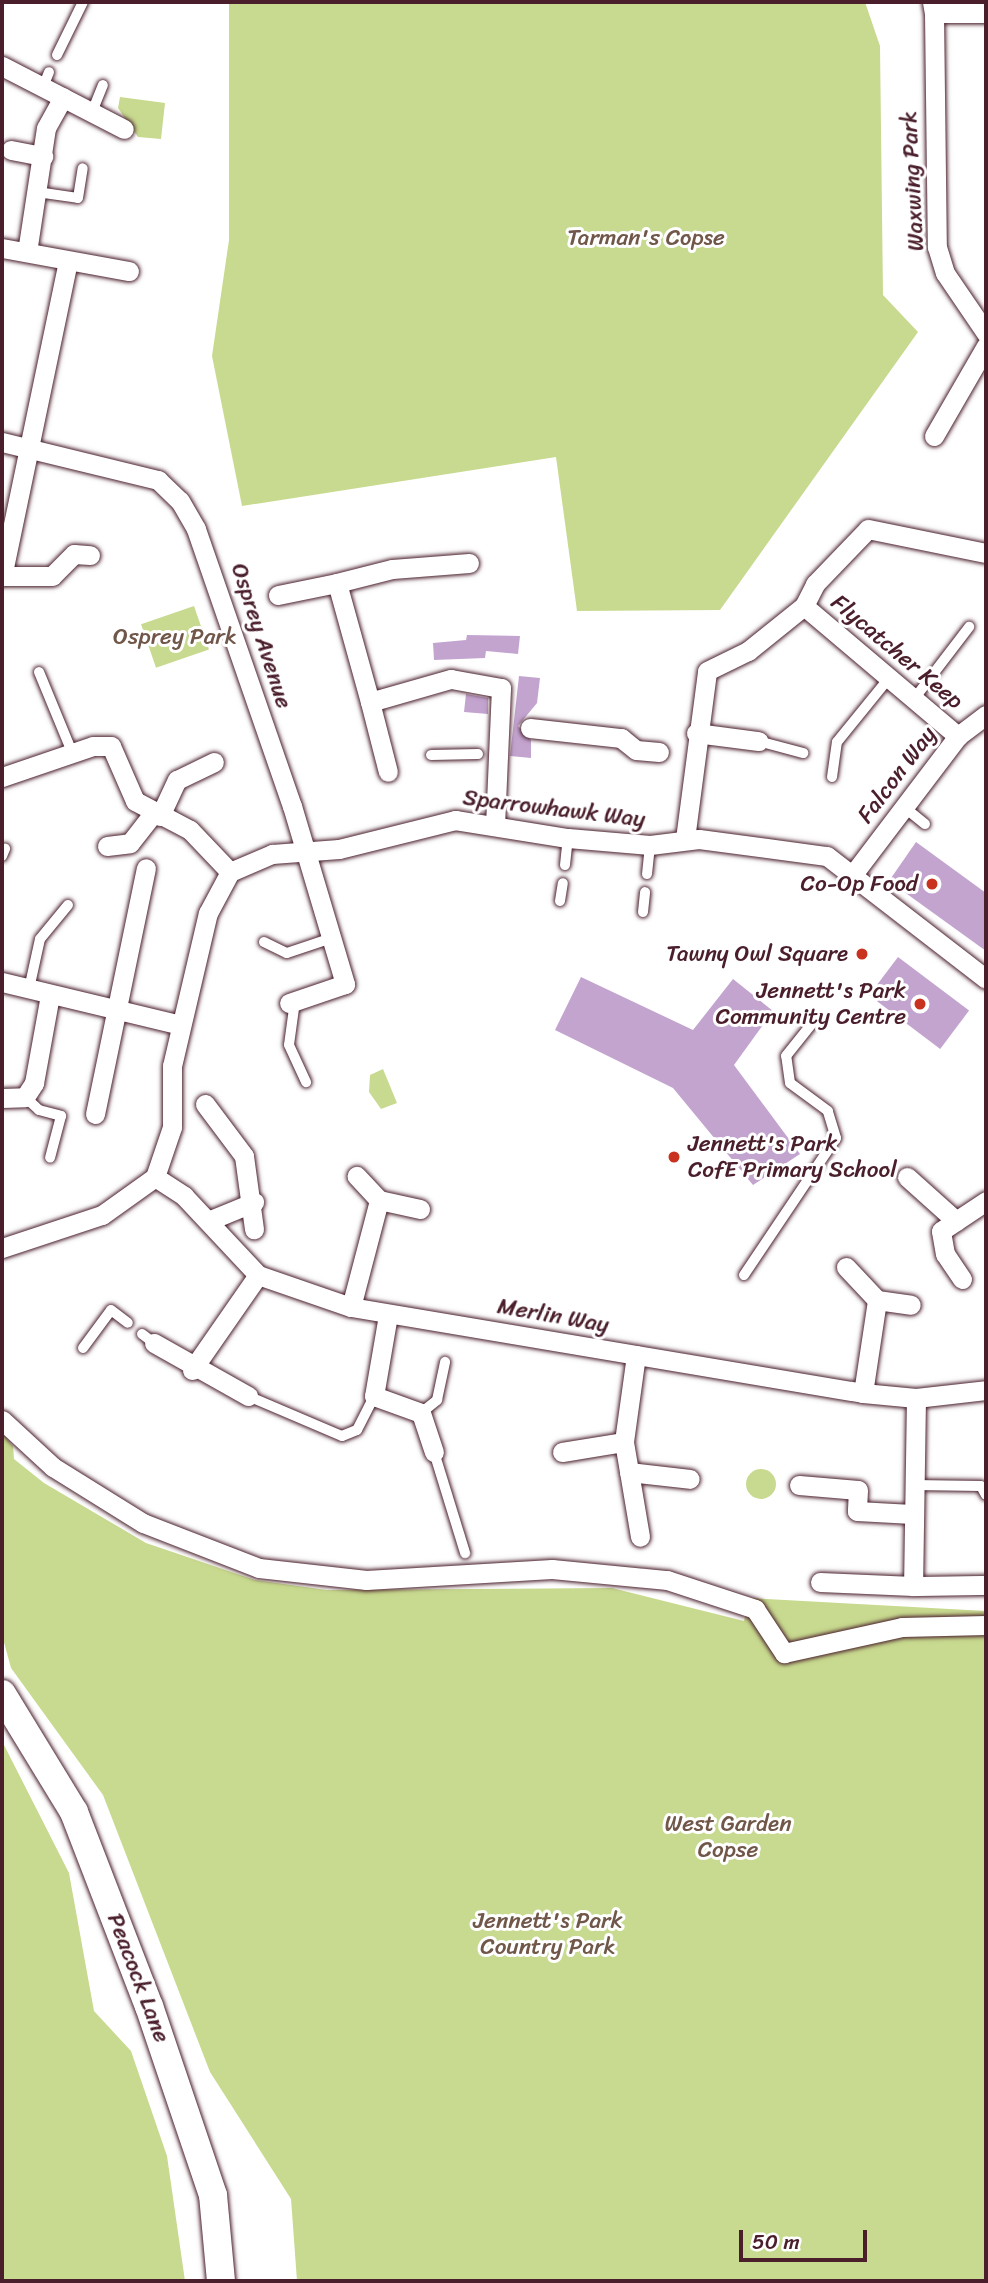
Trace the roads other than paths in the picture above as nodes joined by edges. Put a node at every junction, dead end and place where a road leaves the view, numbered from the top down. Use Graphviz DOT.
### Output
graph roads {
  1 [pos="83,2"];
  2 [pos="933,7"];
  3 [pos="986,13"];
  4 [pos="57,55"];
  5 [pos="2,65"];
  6 [pos="103,85"];
  7 [pos="62,97"];
  8 [pos="92,112"];
  9 [pos="124,129"];
  10 [pos="11,150"];
  11 [pos="43,156"];
  12 [pos="83,168"];
  13 [pos="37,192"];
  14 [pos="2,247"];
  15 [pos="27,252"];
  16 [pos="68,261"];
  17 [pos="129,271"];
  18 [pos="986,333"];
  19 [pos="986,346"];
  20 [pos="934,436"];
  21 [pos="2,442"];
  22 [pos="30,448"];
  23 [pos="8,520"];
  24 [pos="986,553"];
  25 [pos="90,555"];
  26 [pos="469,563"];
  27 [pos="337,583"];
  28 [pos="278,595"];
  29 [pos="804,606"];
  30 [pos="968,627"];
  31 [pos="39,672"];
  32 [pos="888,678"];
  33 [pos="914,699"];
  34 [pos="370,702"];
  35 [pos="986,715"];
  36 [pos="515,726"];
  37 [pos="696,733"];
  38 [pos="958,736"];
  39 [pos="758,741"];
  40 [pos="72,752"];
  41 [pos="659,752"];
  42 [pos="803,753"];
  43 [pos="432,755"];
  44 [pos="488,755"];
  45 [pos="214,762"];
  46 [pos="388,772"];
  47 [pos="3,774"];
  48 [pos="832,777"];
  49 [pos="904,807"];
  50 [pos="157,815"];
  51 [pos="925,824"];
  52 [pos="495,825"];
  53 [pos="568,838"];
  54 [pos="685,839"];
  55 [pos="650,845"];
  56 [pos="107,846"];
  57 [pos="302,853"];
  58 [pos="565,865"];
  59 [pos="146,868"];
  60 [pos="230,872"];
  61 [pos="854,873"];
  62 [pos="647,874"];
  63 [pos="563,883"];
  64 [pos="645,892"];
  65 [pos="560,901"];
  66 [pos="68,905"];
  67 [pos="643,912"];
  68 [pos="329,939"];
  69 [pos="264,942"];
  70 [pos="986,979"];
  71 [pos="2,982"];
  72 [pos="29,990"];
  73 [pos="50,995"];
  74 [pos="292,1002"];
  75 [pos="116,1010"];
  76 [pos="814,1021"];
  77 [pos="181,1025"];
  78 [pos="306,1082"];
  79 [pos="25,1097"];
  80 [pos="2,1098"];
  81 [pos="205,1104"];
  82 [pos="95,1114"];
  83 [pos="50,1158"];
  84 [pos="357,1176"];
  85 [pos="155,1177"];
  86 [pos="908,1177"];
  87 [pos="379,1200"];
  88 [pos="254,1202"];
  89 [pos="985,1204"];
  90 [pos="420,1209"];
  91 [pos="208,1221"];
  92 [pos="956,1221"];
  93 [pos="254,1229"];
  94 [pos="3,1249"];
  95 [pos="846,1268"];
  96 [pos="258,1275"];
  97 [pos="744,1275"];
  98 [pos="962,1279"];
  99 [pos="877,1300"];
  100 [pos="911,1305"];
  101 [pos="351,1307"];
  102 [pos="388,1315"];
  103 [pos="128,1323"];
  104 [pos="148,1338"];
  105 [pos="83,1348"];
  106 [pos="636,1355"];
  107 [pos="445,1362"];
  108 [pos="192,1370"];
  109 [pos="986,1390"];
  110 [pos="863,1392"];
  111 [pos="248,1396"];
  112 [pos="374,1396"];
  113 [pos="916,1398"];
  114 [pos="421,1413"];
  115 [pos="2,1420"];
  116 [pos="624,1442"];
  117 [pos="434,1452"];
  118 [pos="562,1452"];
  119 [pos="629,1472"];
  120 [pos="690,1479"];
  121 [pos="799,1485"];
  122 [pos="914,1485"];
  123 [pos="986,1495"];
  124 [pos="912,1514"];
  125 [pos="640,1537"];
  126 [pos="465,1553"];
  127 [pos="912,1578"];
  128 [pos="820,1582"];
  129 [pos="986,1585"];
  130 [pos="986,1625"];
  131 [pos="2,1694"];
  132 [pos="221,2281"];
  1 -- 4 [label="lane"];
  2 -- 3 [label="street, Waxwing Park"];
  2 -- 18 [label="street, Waxwing Park"];
  5 -- 7 [label="street"];
  6 -- 8 [label="lane"];
  7 -- 8 [label="street"];
  7 -- 11 [label="street"];
  8 -- 9 [label="street"];
  10 -- 11 [label="street"];
  11 -- 13 [label="street"];
  12 -- 13 [label="lane"];
  13 -- 15 [label="street"];
  14 -- 15 [label="street"];
  15 -- 16 [label="street"];
  16 -- 17 [label="street"];
  16 -- 22 [label="street"];
  19 -- 20 [label="street"];
  21 -- 22 [label="street, Osprey Avenue"];
  22 -- 23 [label="street"];
  22 -- 57 [label="street, Osprey Avenue"];
  23 -- 25 [label="street"];
  24 -- 29 [label="street"];
  26 -- 27 [label="street"];
  27 -- 28 [label="street"];
  27 -- 34 [label="street"];
  29 -- 32 [label="street, Flycatcher Keep"];
  29 -- 37 [label="street"];
  30 -- 33 [label="lane"];
  31 -- 40 [label="lane"];
  32 -- 33 [label="street, Flycatcher Keep"];
  32 -- 48 [label="lane"];
  33 -- 38 [label="street, Flycatcher Keep"];
  34 -- 36 [label="street"];
  34 -- 46 [label="street"];
  35 -- 38 [label="street, Falcon Way"];
  36 -- 41 [label="street"];
  36 -- 44 [label="street"];
  37 -- 39 [label="street"];
  37 -- 54 [label="street"];
  38 -- 49 [label="street, Falcon Way"];
  39 -- 42 [label="lane"];
  40 -- 47 [label="street"];
  40 -- 50 [label="street"];
  43 -- 44 [label="lane"];
  44 -- 52 [label="street"];
  45 -- 50 [label="street"];
  49 -- 51 [label="lane"];
  49 -- 61 [label="street, Falcon Way"];
  50 -- 56 [label="street"];
  50 -- 60 [label="street"];
  52 -- 53 [label="street, Sparrowhawk Way"];
  52 -- 57 [label="street, Sparrowhawk Way"];
  53 -- 55 [label="street, Sparrowhawk Way"];
  53 -- 58 [label="lane"];
  54 -- 55 [label="street, Sparrowhawk Way"];
  54 -- 61 [label="street, Sparrowhawk Way"];
  55 -- 62 [label="lane"];
  57 -- 60 [label="street, Sparrowhawk Way"];
  57 -- 68 [label="street, Osprey Avenue"];
  59 -- 75 [label="street"];
  60 -- 77 [label="street"];
  61 -- 70 [label="street, Sparrowhawk Way"];
  63 -- 65 [label="lane"];
  64 -- 67 [label="lane"];
  66 -- 72 [label="lane"];
  68 -- 69 [label="lane"];
  68 -- 74 [label="street, Osprey Avenue"];
  71 -- 72 [label="street"];
  72 -- 73 [label="street"];
  73 -- 75 [label="street"];
  73 -- 79 [label="street"];
  74 -- 78 [label="lane"];
  75 -- 77 [label="street"];
  75 -- 82 [label="street"];
  76 -- 97 [label="lane"];
  77 -- 85 [label="street"];
  79 -- 80 [label="street"];
  79 -- 83 [label="lane"];
  81 -- 88 [label="street"];
  84 -- 87 [label="street"];
  85 -- 91 [label="street, Merlin Way"];
  85 -- 94 [label="street"];
  86 -- 92 [label="street"];
  87 -- 90 [label="street"];
  87 -- 101 [label="street"];
  88 -- 91 [label="street"];
  88 -- 93 [label="street"];
  89 -- 92 [label="street"];
  91 -- 96 [label="street, Merlin Way"];
  92 -- 98 [label="street"];
  95 -- 99 [label="street"];
  96 -- 101 [label="street, Merlin Way"];
  96 -- 108 [label="street"];
  99 -- 100 [label="street"];
  99 -- 110 [label="street"];
  101 -- 102 [label="street, Merlin Way"];
  102 -- 106 [label="street, Merlin Way"];
  102 -- 112 [label="street"];
  103 -- 105 [label="lane"];
  104 -- 108 [label="street"];
  106 -- 110 [label="street, Merlin Way"];
  106 -- 116 [label="street"];
  107 -- 114 [label="lane"];
  108 -- 111 [label="street"];
  109 -- 113 [label="street, Merlin Way"];
  110 -- 113 [label="street, Merlin Way"];
  111 -- 112 [label="lane"];
  112 -- 114 [label="street"];
  113 -- 122 [label="street"];
  114 -- 117 [label="street"];
  115 -- 130 [label="street"];
  116 -- 118 [label="street"];
  116 -- 119 [label="street"];
  117 -- 126 [label="lane"];
  119 -- 120 [label="street"];
  119 -- 125 [label="street"];
  121 -- 124 [label="street"];
  122 -- 123 [label="lane"];
  122 -- 124 [label="street"];
  124 -- 127 [label="street"];
  127 -- 128 [label="street"];
  127 -- 129 [label="street"];
  131 -- 132 [label="street, Peacock Lane"];
}
